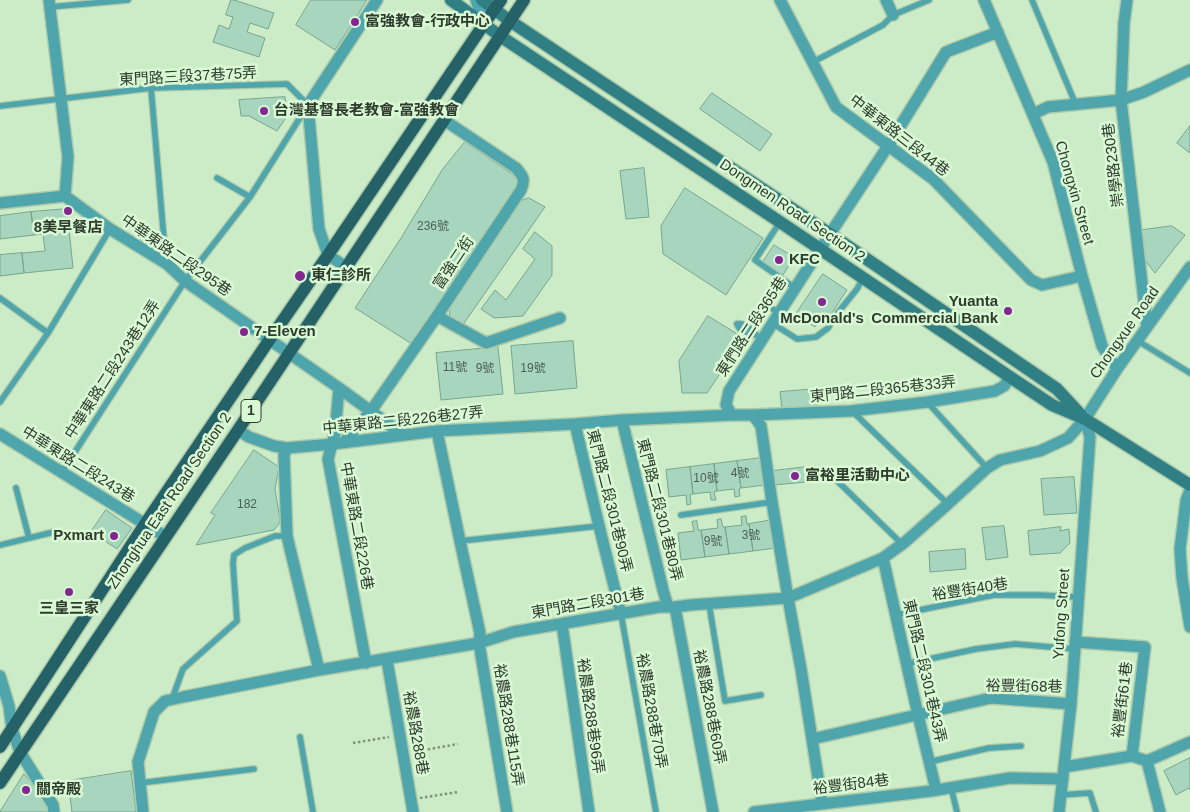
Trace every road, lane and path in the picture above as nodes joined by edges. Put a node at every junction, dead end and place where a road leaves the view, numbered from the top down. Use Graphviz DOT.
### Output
graph roads {
  1 [pos="128,0"];
  2 [pos="377,0"];
  3 [pos="451,0"];
  4 [pos="476,0"];
  5 [pos="482,0"];
  6 [pos="524,0"];
  7 [pos="780,0"];
  8 [pos="886,0"];
  9 [pos="929,0"];
  10 [pos="984,0"];
  11 [pos="1032,0"];
  12 [pos="1127,0"];
  13 [pos="50,3"];
  14 [pos="498,5"];
  15 [pos="892,15"];
  16 [pos="510,21"];
  17 [pos="484,24"];
  18 [pos="998,32"];
  19 [pos="500,36"];
  20 [pos="812,63"];
  21 [pos="1190,70"];
  22 [pos="151,88"];
  23 [pos="60,99"];
  24 [pos="1121,100"];
  25 [pos="308,105"];
  26 [pos="1076,105"];
  27 [pos="0,106"];
  28 [pos="1032,114"];
  29 [pos="444,120"];
  30 [pos="888,146"];
  31 [pos="217,178"];
  32 [pos="65,196"];
  33 [pos="250,197"];
  34 [pos="0,203"];
  35 [pos="780,222"];
  36 [pos="110,229"];
  37 [pos="830,234"];
  38 [pos="820,249"];
  39 [pos="328,255"];
  40 [pos="166,264"];
  41 [pos="346,267"];
  42 [pos="1190,267"];
  43 [pos="1082,276"];
  44 [pos="863,278"];
  45 [pos="185,281"];
  46 [pos="795,288"];
  47 [pos="0,298"];
  48 [pos="765,304"];
  49 [pos="779,313"];
  50 [pos="437,316"];
  51 [pos="560,318"];
  52 [pos="772,323"];
  53 [pos="1148,326"];
  54 [pos="48,333"];
  55 [pos="270,339"];
  56 [pos="1138,340"];
  57 [pos="288,354"];
  58 [pos="1117,369"];
  59 [pos="1190,373"];
  60 [pos="1010,377"];
  61 [pos="339,388"];
  62 [pos="0,402"];
  63 [pos="928,402"];
  64 [pos="371,411"];
  65 [pos="852,411"];
  66 [pos="732,415"];
  67 [pos="753,415"];
  68 [pos="1085,419"];
  69 [pos="622,420"];
  70 [pos="574,424"];
  71 [pos="238,430"];
  72 [pos="437,431"];
  73 [pos="0,434"];
  74 [pos="402,434"];
  75 [pos="338,443"];
  76 [pos="287,448"];
  77 [pos="986,468"];
  78 [pos="826,470"];
  79 [pos="62,472"];
  80 [pos="1190,485"];
  81 [pos="16,488"];
  82 [pos="1190,490"];
  83 [pos="772,502"];
  84 [pos="948,504"];
  85 [pos="681,515"];
  86 [pos="145,524"];
  87 [pos="599,526"];
  88 [pos="54,532"];
  89 [pos="287,536"];
  90 [pos="166,537"];
  91 [pos="29,538"];
  92 [pos="460,541"];
  93 [pos="902,544"];
  94 [pos="0,545"];
  95 [pos="883,558"];
  96 [pos="1078,597"];
  97 [pos="788,598"];
  98 [pos="709,604"];
  99 [pos="672,607"];
  100 [pos="621,614"];
  101 [pos="895,615"];
  102 [pos="562,624"];
  103 [pos="1190,627"];
  104 [pos="479,643"];
  105 [pos="1075,645"];
  106 [pos="387,660"];
  107 [pos="366,663"];
  108 [pos="906,664"];
  109 [pos="319,670"];
  110 [pos="0,676"];
  111 [pos="761,695"];
  112 [pos="172,699"];
  113 [pos="1071,704"];
  114 [pos="918,715"];
  115 [pos="12,730"];
  116 [pos="400,734"];
  117 [pos="300,737"];
  118 [pos="812,739"];
  119 [pos="1190,742"];
  120 [pos="353,743"];
  121 [pos="458,744"];
  122 [pos="1022,746"];
  123 [pos="0,747"];
  124 [pos="20,752"];
  125 [pos="404,753"];
  126 [pos="1132,756"];
  127 [pos="1148,761"];
  128 [pos="929,762"];
  129 [pos="254,770"];
  130 [pos="1063,773"];
  131 [pos="0,783"];
  132 [pos="140,783"];
  133 [pos="951,787"];
  134 [pos="936,790"];
  135 [pos="458,792"];
  136 [pos="1060,795"];
  137 [pos="412,799"];
  138 [pos="824,808"];
  139 [pos="54,812"];
  140 [pos="143,812"];
  141 [pos="313,812"];
  142 [pos="413,812"];
  143 [pos="507,812"];
  144 [pos="589,812"];
  145 [pos="656,812"];
  146 [pos="713,812"];
  147 [pos="754,812"];
  148 [pos="957,812"];
  149 [pos="1059,812"];
  150 [pos="1096,812"];
  151 [pos="1160,812"];
  1 -- 13 [label="lane"];
  2 -- 25 [label="street"];
  3 -- 17 [label="main road, Dongmen Road Section 2"];
  4 -- 17 [label="street"];
  5 -- 14 [label="main road, Dongmen Road Section 2"];
  6 -- 16 [label="main road, 1"];
  7 -- 20 [label="street, 中華東路三段44巷"];
  8 -- 15 [label="street"];
  9 -- 15 [label="lane"];
  10 -- 18 [label="street, Chongxin Street"];
  11 -- 26 [label="lane"];
  12 -- 24 [label="street, 崇學路230巷"];
  13 -- 23 [label="street"];
  14 -- 16 [label="main road, Dongmen Road Section 2"];
  14 -- 17 [label="main road, Zhonghua East Road Section 2 / 1"];
  15 -- 20 [label="lane"];
  16 -- 19 [label="main road, 1"];
  16 -- 37 [label="main road, Dongmen Road Section 2"];
  17 -- 19 [label="main road, Dongmen Road Section 2"];
  17 -- 39 [label="main road, Zhonghua East Road Section 2 / 1"];
  18 -- 28 [label="street, Chongxin Street"];
  18 -- 30 [label="street, 東們路二段365巷"];
  19 -- 29 [label="main road, Zhonghua East Road Section 2 / 1"];
  19 -- 35 [label="main road, Dongmen Road Section 2"];
  20 -- 30 [label="street, 中華東路三段44巷"];
  21 -- 24 [label="street"];
  22 -- 23 [label="lane, 東門路三段37巷75弄"];
  22 -- 25 [label="lane, 東門路三段37巷75弄"];
  22 -- 40 [label="lane"];
  23 -- 27 [label="lane, 東門路三段37巷75弄"];
  23 -- 32 [label="street"];
  24 -- 26 [label="street"];
  24 -- 53 [label="street, 崇學路230巷"];
  25 -- 33 [label="lane, 中華東路二段243巷12弄"];
  25 -- 39 [label="street"];
  26 -- 28 [label="street"];
  28 -- 43 [label="street, Chongxin Street"];
  29 -- 41 [label="main road, Zhonghua East Road Section 2 / 1"];
  29 -- 50 [label="street, 富強二街"];
  30 -- 37 [label="street, 東們路二段365巷"];
  30 -- 43 [label="street, 中華東路三段44巷"];
  31 -- 33 [label="lane"];
  32 -- 34 [label="street"];
  32 -- 36 [label="street, 中華東路二段295巷"];
  33 -- 45 [label="lane, 中華東路二段243巷12弄"];
  35 -- 38 [label="main road, Dongmen Road Section 2"];
  35 -- 46 [label="lane"];
  36 -- 40 [label="street, 中華東路二段295巷"];
  36 -- 54 [label="lane"];
  37 -- 38 [label="street, 東們路二段365巷"];
  37 -- 68 [label="main road, Dongmen Road Section 2"];
  38 -- 44 [label="main road, Dongmen Road Section 2"];
  38 -- 46 [label="street, 東們路二段365巷"];
  39 -- 41 [label="street"];
  39 -- 55 [label="main road, Zhonghua East Road Section 2 / 1"];
  40 -- 45 [label="street, 中華東路二段295巷"];
  41 -- 57 [label="main road, Zhonghua East Road Section 2 / 1"];
  42 -- 53 [label="street, Chongxue Road"];
  43 -- 58 [label="street, Chongxin Street"];
  44 -- 52 [label="lane"];
  44 -- 60 [label="main road, Dongmen Road Section 2"];
  45 -- 55 [label="street, 中華東路二段295巷"];
  45 -- 79 [label="lane, 中華東路二段243巷12弄"];
  46 -- 49 [label="street, 東們路二段365巷"];
  47 -- 54 [label="lane"];
  48 -- 49 [label="lane"];
  49 -- 52 [label="street, 東們路二段365巷"];
  50 -- 51 [label="street"];
  50 -- 64 [label="street, 富強二街"];
  52 -- 66 [label="street, 東們路二段365巷"];
  53 -- 56 [label="street, Chongxue Road"];
  54 -- 62 [label="lane"];
  55 -- 57 [label="street"];
  55 -- 86 [label="main road, Zhonghua East Road Section 2 / 1"];
  56 -- 58 [label="street, Chongxue Road"];
  56 -- 59 [label="lane"];
  57 -- 61 [label="street"];
  57 -- 71 [label="main road, Zhonghua East Road Section 2 / 1"];
  58 -- 68 [label="street, Chongxue Road"];
  60 -- 63 [label="street, 東門路二段365巷33弄"];
  60 -- 68 [label="main road, Dongmen Road Section 2"];
  61 -- 64 [label="street"];
  61 -- 75 [label="street, 中華東路二段226巷"];
  63 -- 65 [label="street, 東門路二段365巷33弄"];
  63 -- 77 [label="lane"];
  64 -- 74 [label="street"];
  64 -- 75 [label="street, 富強二街"];
  65 -- 67 [label="street, 東門路二段365巷33弄"];
  65 -- 84 [label="lane"];
  66 -- 67 [label="street"];
  66 -- 69 [label="street, 中華東路二段226巷27弄"];
  67 -- 83 [label="street"];
  68 -- 77 [label="street, 東門路二段301巷"];
  68 -- 80 [label="main road, Dongmen Road Section 2"];
  68 -- 96 [label="street, Yufong Street"];
  69 -- 70 [label="street, 中華東路二段226巷27弄"];
  69 -- 99 [label="street, 東門路二段301巷80弄"];
  70 -- 72 [label="street, 中華東路二段226巷27弄"];
  70 -- 87 [label="street, 東門路二段301巷90弄"];
  71 -- 76 [label="street, 中華東路二段226巷27弄"];
  71 -- 90 [label="main road, Zhonghua East Road Section 2 / 1"];
  72 -- 74 [label="street, 中華東路二段226巷27弄"];
  72 -- 92 [label="street, 裕農路288巷115弄"];
  73 -- 79 [label="street, 中華東路二段243巷"];
  74 -- 75 [label="street, 中華東路二段226巷27弄"];
  75 -- 76 [label="street, 中華東路二段226巷27弄"];
  75 -- 107 [label="street, 中華東路二段226巷"];
  76 -- 89 [label="street"];
  77 -- 84 [label="street, 東門路二段301巷"];
  78 -- 93 [label="lane"];
  79 -- 86 [label="street, 中華東路二段243巷"];
  81 -- 91 [label="lane"];
  82 -- 103 [label="street"];
  83 -- 85 [label="lane"];
  83 -- 97 [label="street"];
  84 -- 93 [label="street, 東門路二段301巷"];
  86 -- 90 [label="street, 中華東路二段243巷"];
  86 -- 115 [label="main road, Zhonghua East Road Section 2 / 1"];
  87 -- 92 [label="lane"];
  87 -- 100 [label="street, 東門路二段301巷90弄"];
  88 -- 91 [label="lane"];
  89 -- 109 [label="street"];
  89 -- 112 [label="lane"];
  90 -- 124 [label="main road, Zhonghua East Road Section 2 / 1"];
  91 -- 94 [label="lane"];
  92 -- 104 [label="street, 裕農路288巷115弄"];
  93 -- 95 [label="street, 東門路二段301巷"];
  95 -- 97 [label="street, 東門路二段301巷"];
  95 -- 101 [label="street, 東門路二段301巷43弄"];
  96 -- 101 [label="lane, 裕豐街40巷"];
  96 -- 105 [label="street, Yufong Street"];
  97 -- 98 [label="street, 東門路二段301巷"];
  97 -- 118 [label="street"];
  98 -- 99 [label="street, 東門路二段301巷"];
  98 -- 111 [label="lane"];
  99 -- 100 [label="street, 東門路二段301巷"];
  99 -- 146 [label="street, 裕農路288巷60弄"];
  100 -- 102 [label="street, 東門路二段301巷"];
  100 -- 145 [label="lane, 裕農路288巷70弄"];
  101 -- 108 [label="street, 東門路二段301巷43弄"];
  102 -- 104 [label="street, 東門路二段301巷"];
  102 -- 144 [label="street, 裕農路288巷96弄"];
  104 -- 106 [label="street, 東門路二段301巷"];
  104 -- 143 [label="street, 裕農路288巷115弄"];
  105 -- 108 [label="lane"];
  105 -- 113 [label="street, Yufong Street"];
  105 -- 126 [label="street, 裕豐街61巷"];
  106 -- 107 [label="street, 東門路二段301巷"];
  106 -- 116 [label="street, 裕農路288巷"];
  107 -- 109 [label="street, 東門路二段301巷"];
  108 -- 114 [label="street, 東門路二段301巷43弄"];
  109 -- 112 [label="street, 東門路二段301巷"];
  110 -- 115 [label="street"];
  112 -- 132 [label="street, 東門路二段301巷"];
  113 -- 114 [label="street, 裕豐街68巷"];
  113 -- 130 [label="street, Yufong Street"];
  114 -- 118 [label="street, 裕豐街68巷"];
  114 -- 128 [label="street, 東門路二段301巷43弄"];
  115 -- 123 [label="main road, Zhonghua East Road Section 2 / 1"];
  115 -- 124 [label="street"];
  116 -- 120 [label="path"];
  116 -- 125 [label="street, 裕農路288巷"];
  117 -- 141 [label="lane"];
  118 -- 138 [label="street"];
  119 -- 127 [label="street"];
  121 -- 125 [label="path"];
  122 -- 128 [label="lane"];
  124 -- 131 [label="main road, Zhonghua East Road Section 2 / 1"];
  124 -- 139 [label="street"];
  125 -- 137 [label="street, 裕農路288巷"];
  126 -- 127 [label="street"];
  126 -- 130 [label="street, 裕豐街61巷"];
  127 -- 151 [label="street"];
  128 -- 134 [label="street, 東門路二段301巷43弄"];
  129 -- 132 [label="lane"];
  130 -- 133 [label="street, 裕豐街84巷"];
  130 -- 136 [label="street, Yufong Street"];
  132 -- 140 [label="street, 東門路二段301巷"];
  133 -- 134 [label="street, 裕豐街84巷"];
  133 -- 148 [label="lane"];
  134 -- 138 [label="street, 裕豐街84巷"];
  135 -- 137 [label="path"];
  136 -- 149 [label="street, Yufong Street"];
  136 -- 150 [label="lane"];
  137 -- 142 [label="street, 裕農路288巷"];
  138 -- 147 [label="street, 裕豐街84巷"];
}
